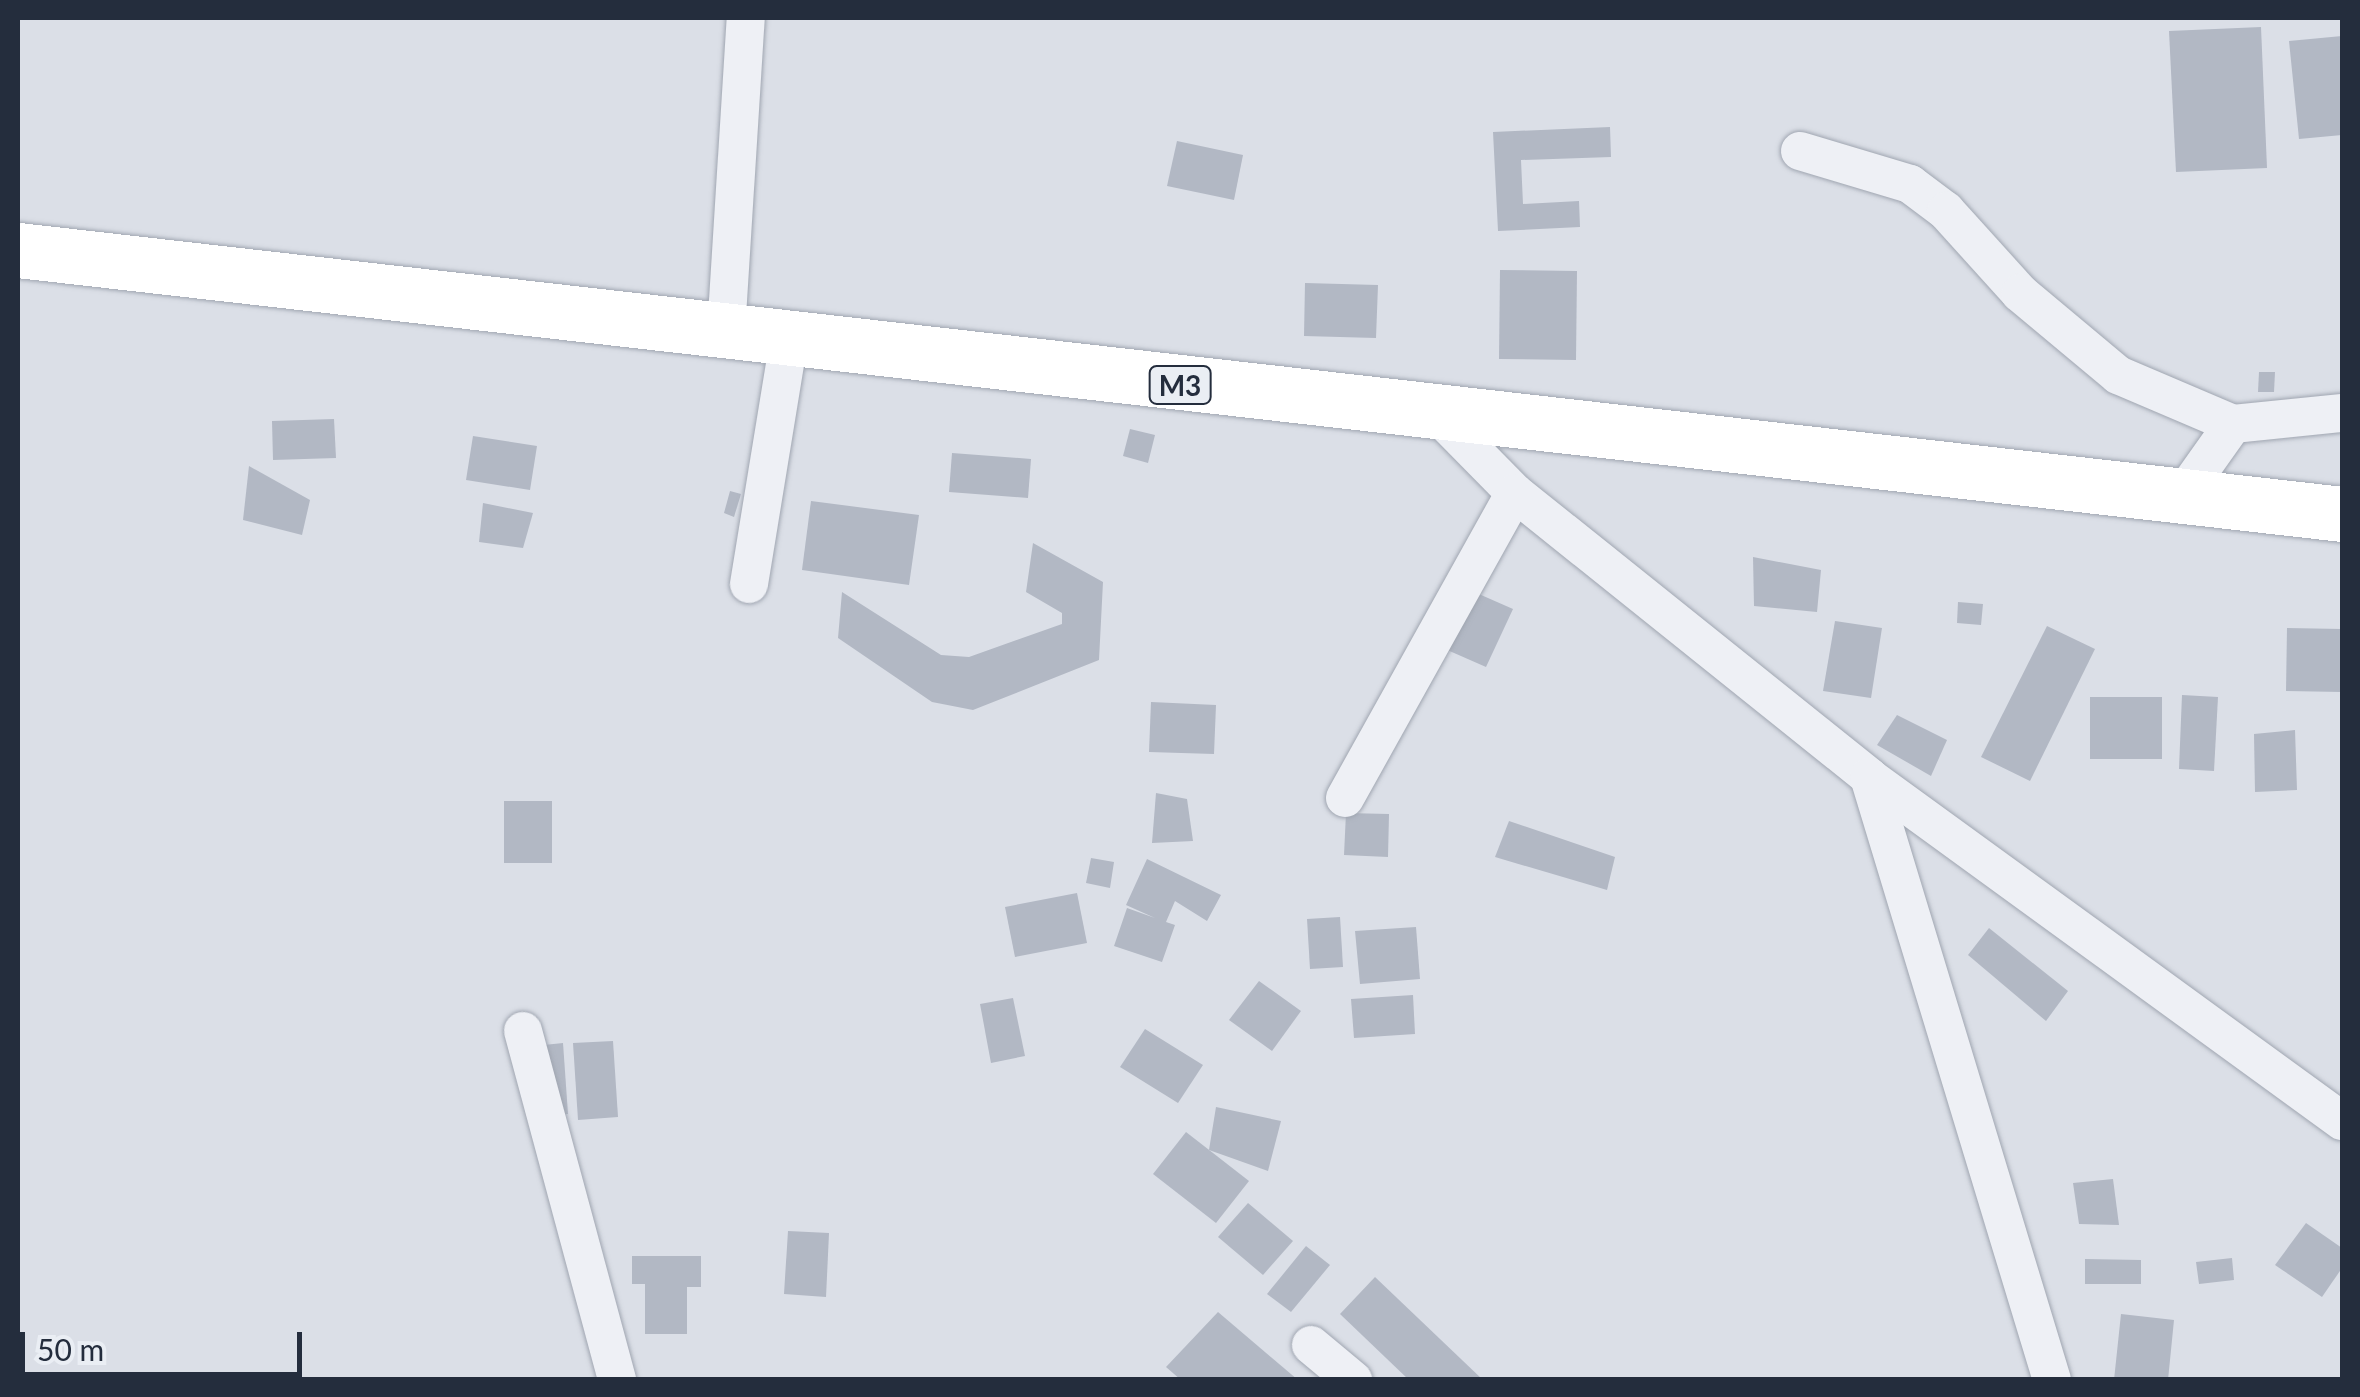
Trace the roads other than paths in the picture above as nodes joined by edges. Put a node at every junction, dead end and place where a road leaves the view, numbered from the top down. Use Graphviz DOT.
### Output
graph roads {
  1 [pos="746,18"];
  2 [pos="1800,151"];
  3 [pos="18,250"];
  4 [pos="726,332"];
  5 [pos="790,340"];
  6 [pos="2342,413"];
  7 [pos="1437,414"];
  8 [pos="2233,424"];
  9 [pos="1515,493"];
  10 [pos="2182,496"];
  11 [pos="2342,514"];
  12 [pos="749,584"];
  13 [pos="1870,778"];
  14 [pos="1345,798"];
  15 [pos="523,1032"];
  16 [pos="2342,1120"];
  17 [pos="1311,1345"];
  18 [pos="617,1380"];
  19 [pos="1354,1380"];
  20 [pos="2052,1380"];
  1 -- 4 [label="street"];
  2 -- 8 [label="street"];
  3 -- 4 [label="highway, M3"];
  4 -- 5 [label="highway, M3"];
  5 -- 7 [label="highway, M3"];
  5 -- 12 [label="street"];
  6 -- 8 [label="street"];
  7 -- 9 [label="street"];
  7 -- 10 [label="highway, M3"];
  8 -- 10 [label="street"];
  9 -- 13 [label="street"];
  9 -- 14 [label="street"];
  10 -- 11 [label="highway, M3"];
  13 -- 16 [label="street"];
  13 -- 20 [label="street"];
  15 -- 18 [label="street"];
  17 -- 19 [label="street"];
}
